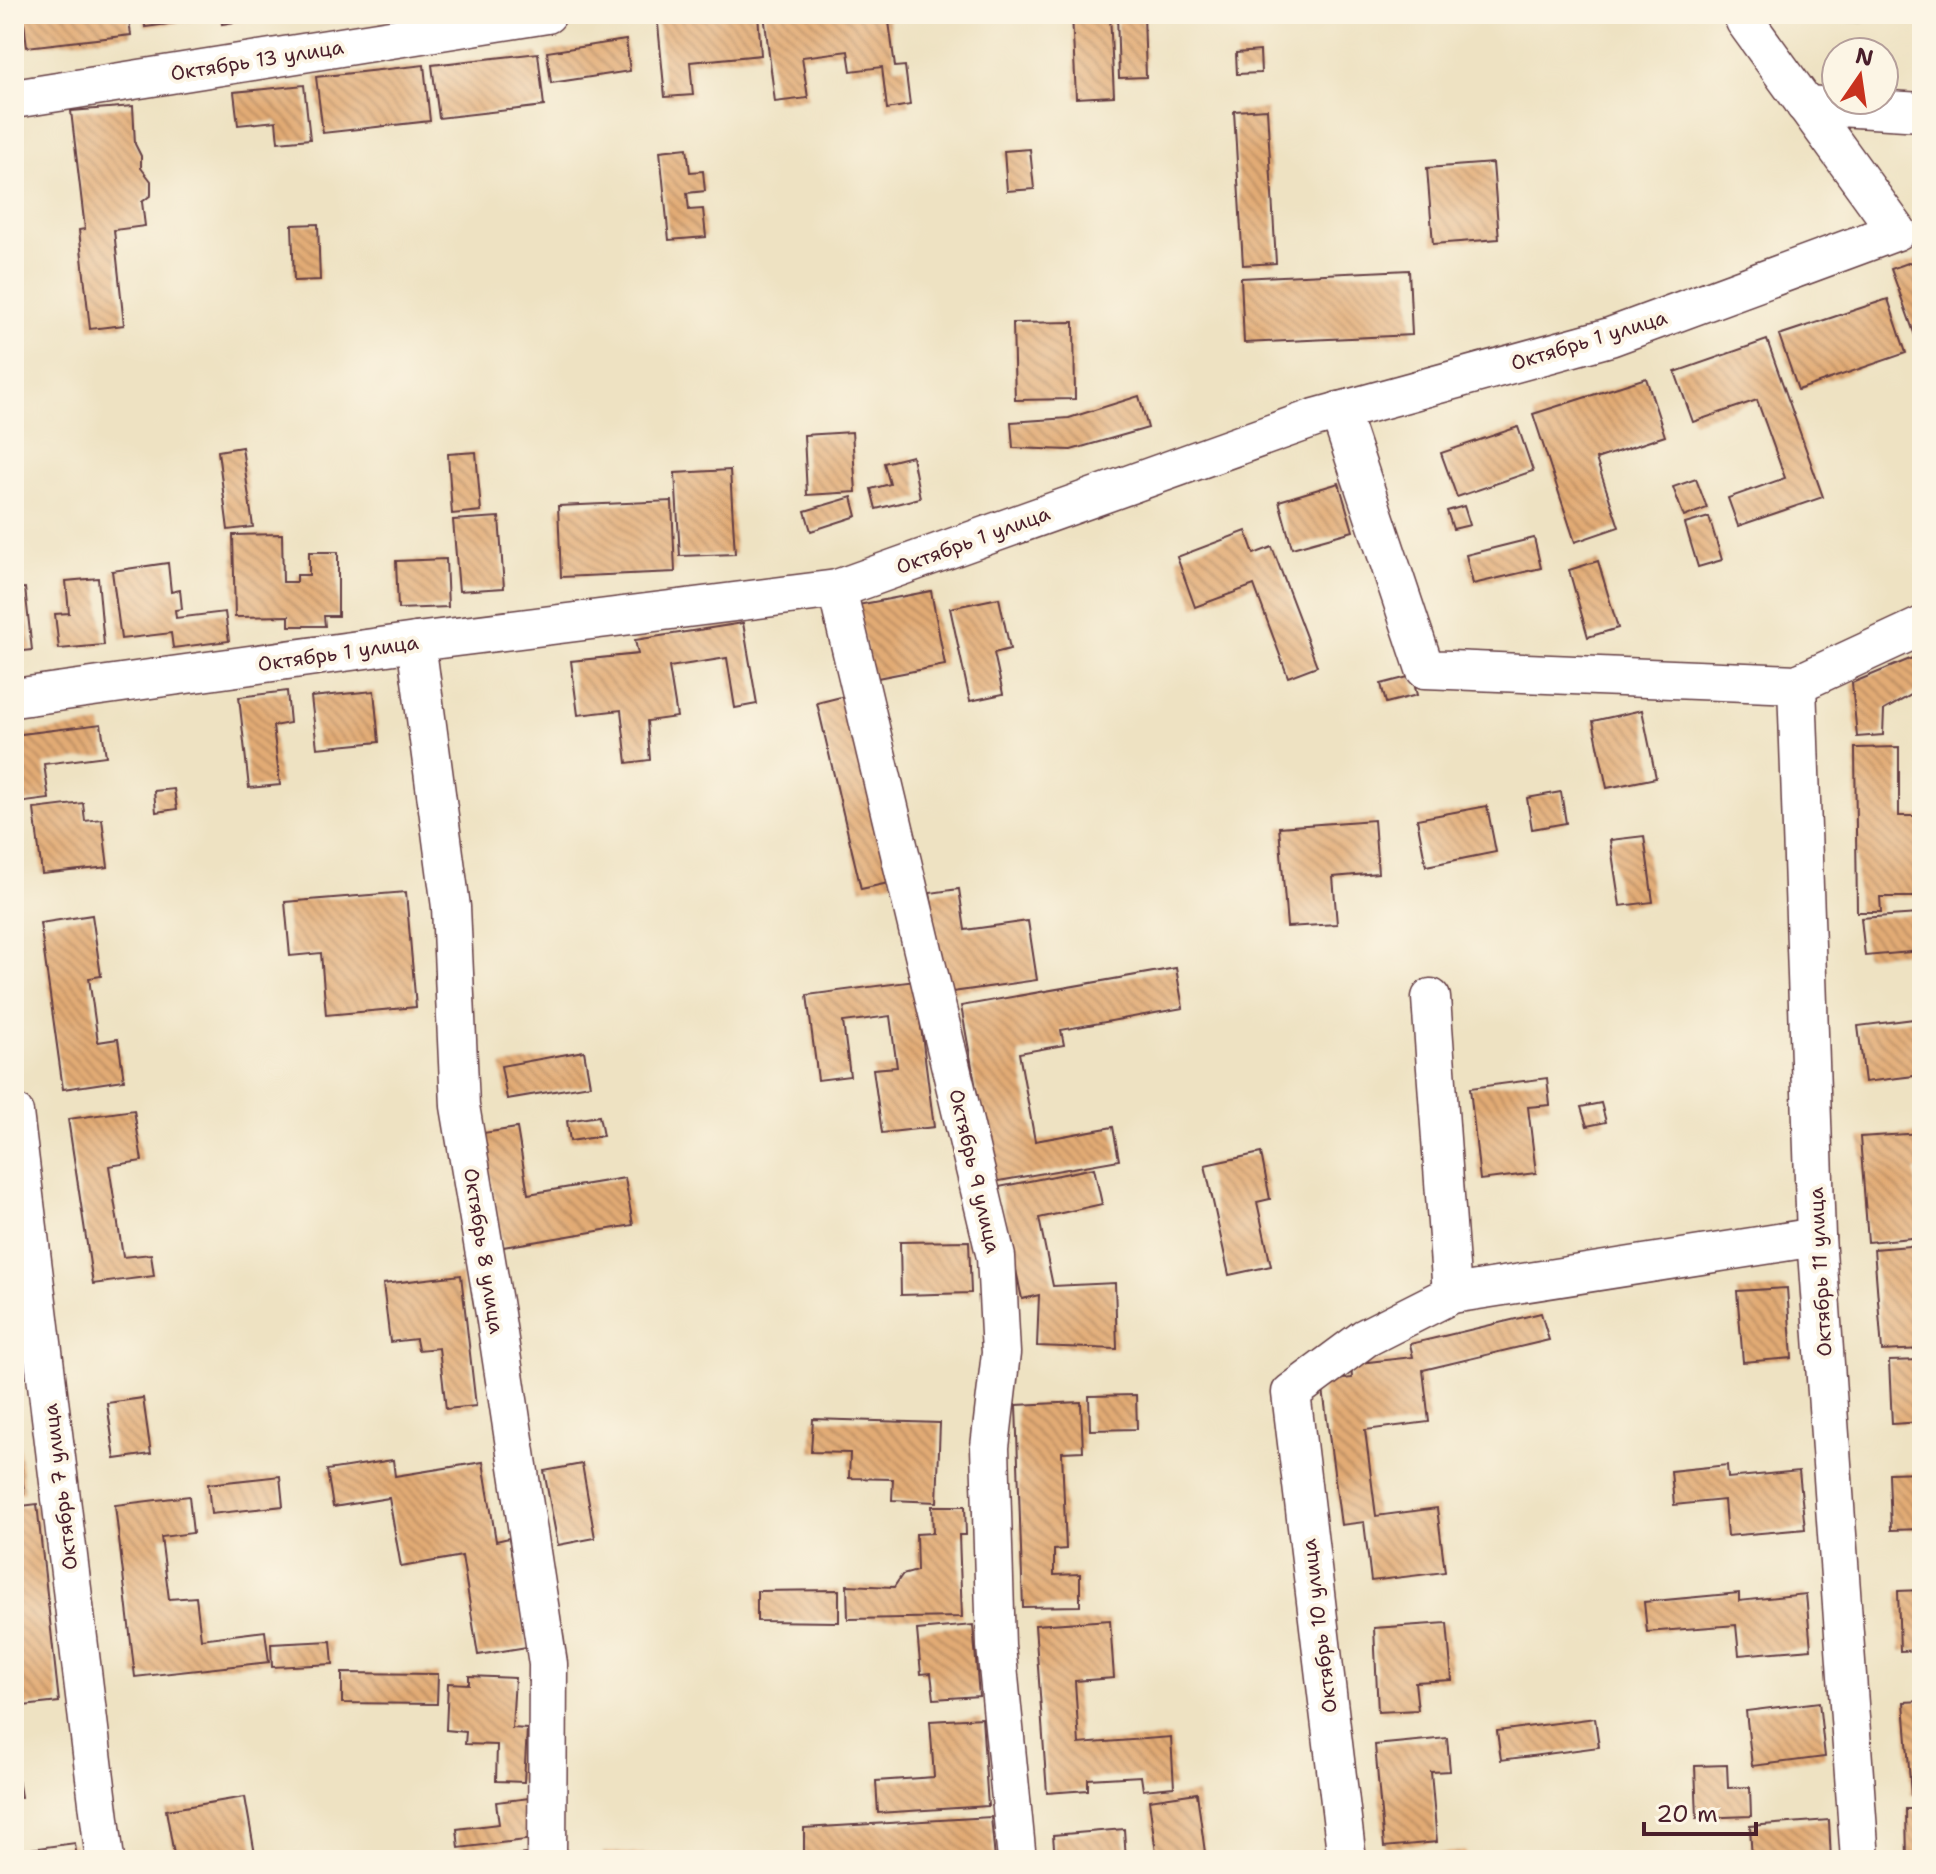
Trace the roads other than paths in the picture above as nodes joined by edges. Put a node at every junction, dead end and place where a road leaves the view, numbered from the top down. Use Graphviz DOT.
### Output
graph roads {
  1 [pos="547,14"];
  2 [pos="1742,14"];
  3 [pos="14,99"];
  4 [pos="1805,105"];
  5 [pos="1922,112"];
  6 [pos="1339,411"];
  7 [pos="837,589"];
  8 [pos="1922,626"];
  9 [pos="416,642"];
  10 [pos="1797,684"];
  11 [pos="14,698"];
  12 [pos="1431,998"];
  13 [pos="14,1113"];
  14 [pos="1816,1237"];
  15 [pos="1452,1294"];
  16 [pos="105,1860"];
  17 [pos="547,1860"];
  18 [pos="1017,1860"];
  19 [pos="1347,1860"];
  20 [pos="1860,1860"];
  1 -- 3 [label="street, Октябрь 13 улица"];
  2 -- 4 [label="street"];
  4 -- 5 [label="street"];
  4 -- 6 [label="street, Октябрь 1 улица"];
  6 -- 7 [label="street, Октябрь 1 улица"];
  6 -- 10 [label="street"];
  7 -- 9 [label="street, Октябрь 1 улица"];
  7 -- 18 [label="street, Октябрь 9 улица"];
  8 -- 10 [label="street"];
  9 -- 11 [label="street, Октябрь 1 улица"];
  9 -- 17 [label="street, Октябрь 8 улица"];
  10 -- 14 [label="street, Октябрь 11 улица"];
  12 -- 15 [label="street"];
  13 -- 16 [label="street, Октябрь 7 улица"];
  14 -- 15 [label="street"];
  14 -- 20 [label="street, Октябрь 11 улица"];
  15 -- 19 [label="street, Октябрь 10 улица"];
}
